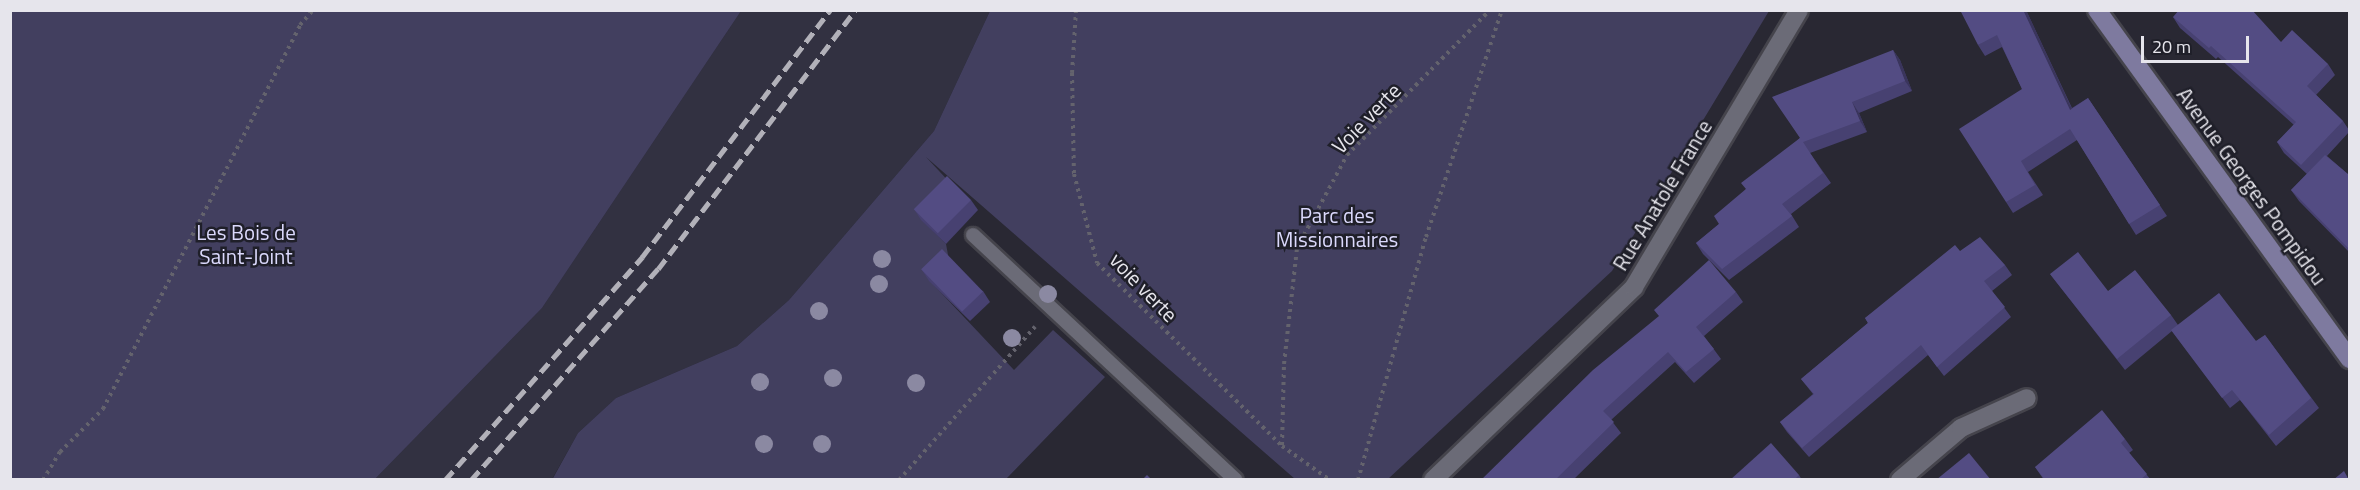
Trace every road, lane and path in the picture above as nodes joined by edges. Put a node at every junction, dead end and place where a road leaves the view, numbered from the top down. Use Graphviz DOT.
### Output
graph roads {
  1 [pos="313,10"];
  2 [pos="1076,10"];
  3 [pos="1490,10"];
  4 [pos="1502,10"];
  5 [pos="1799,10"];
  6 [pos="2097,10"];
  7 [pos="973,235"];
  8 [pos="1052,309"];
  9 [pos="2349,359"];
  10 [pos="2027,398"];
  11 [pos="1282,446"];
  12 [pos="43,480"];
  13 [pos="899,480"];
  14 [pos="1236,480"];
  15 [pos="1330,480"];
  16 [pos="1358,480"];
  17 [pos="1432,480"];
  18 [pos="1900,480"];
  1 -- 12 [label="path"];
  2 -- 11 [label="path, voie verte"];
  3 -- 11 [label="path, Voie verte"];
  4 -- 16 [label="path"];
  5 -- 17 [label="street, Rue Anatole France"];
  6 -- 9 [label="street, Avenue Georges Pompidou"];
  7 -- 8 [label="lane"];
  8 -- 13 [label="path"];
  8 -- 14 [label="lane"];
  10 -- 18 [label="street"];
  11 -- 15 [label="path, voie verte"];
}
